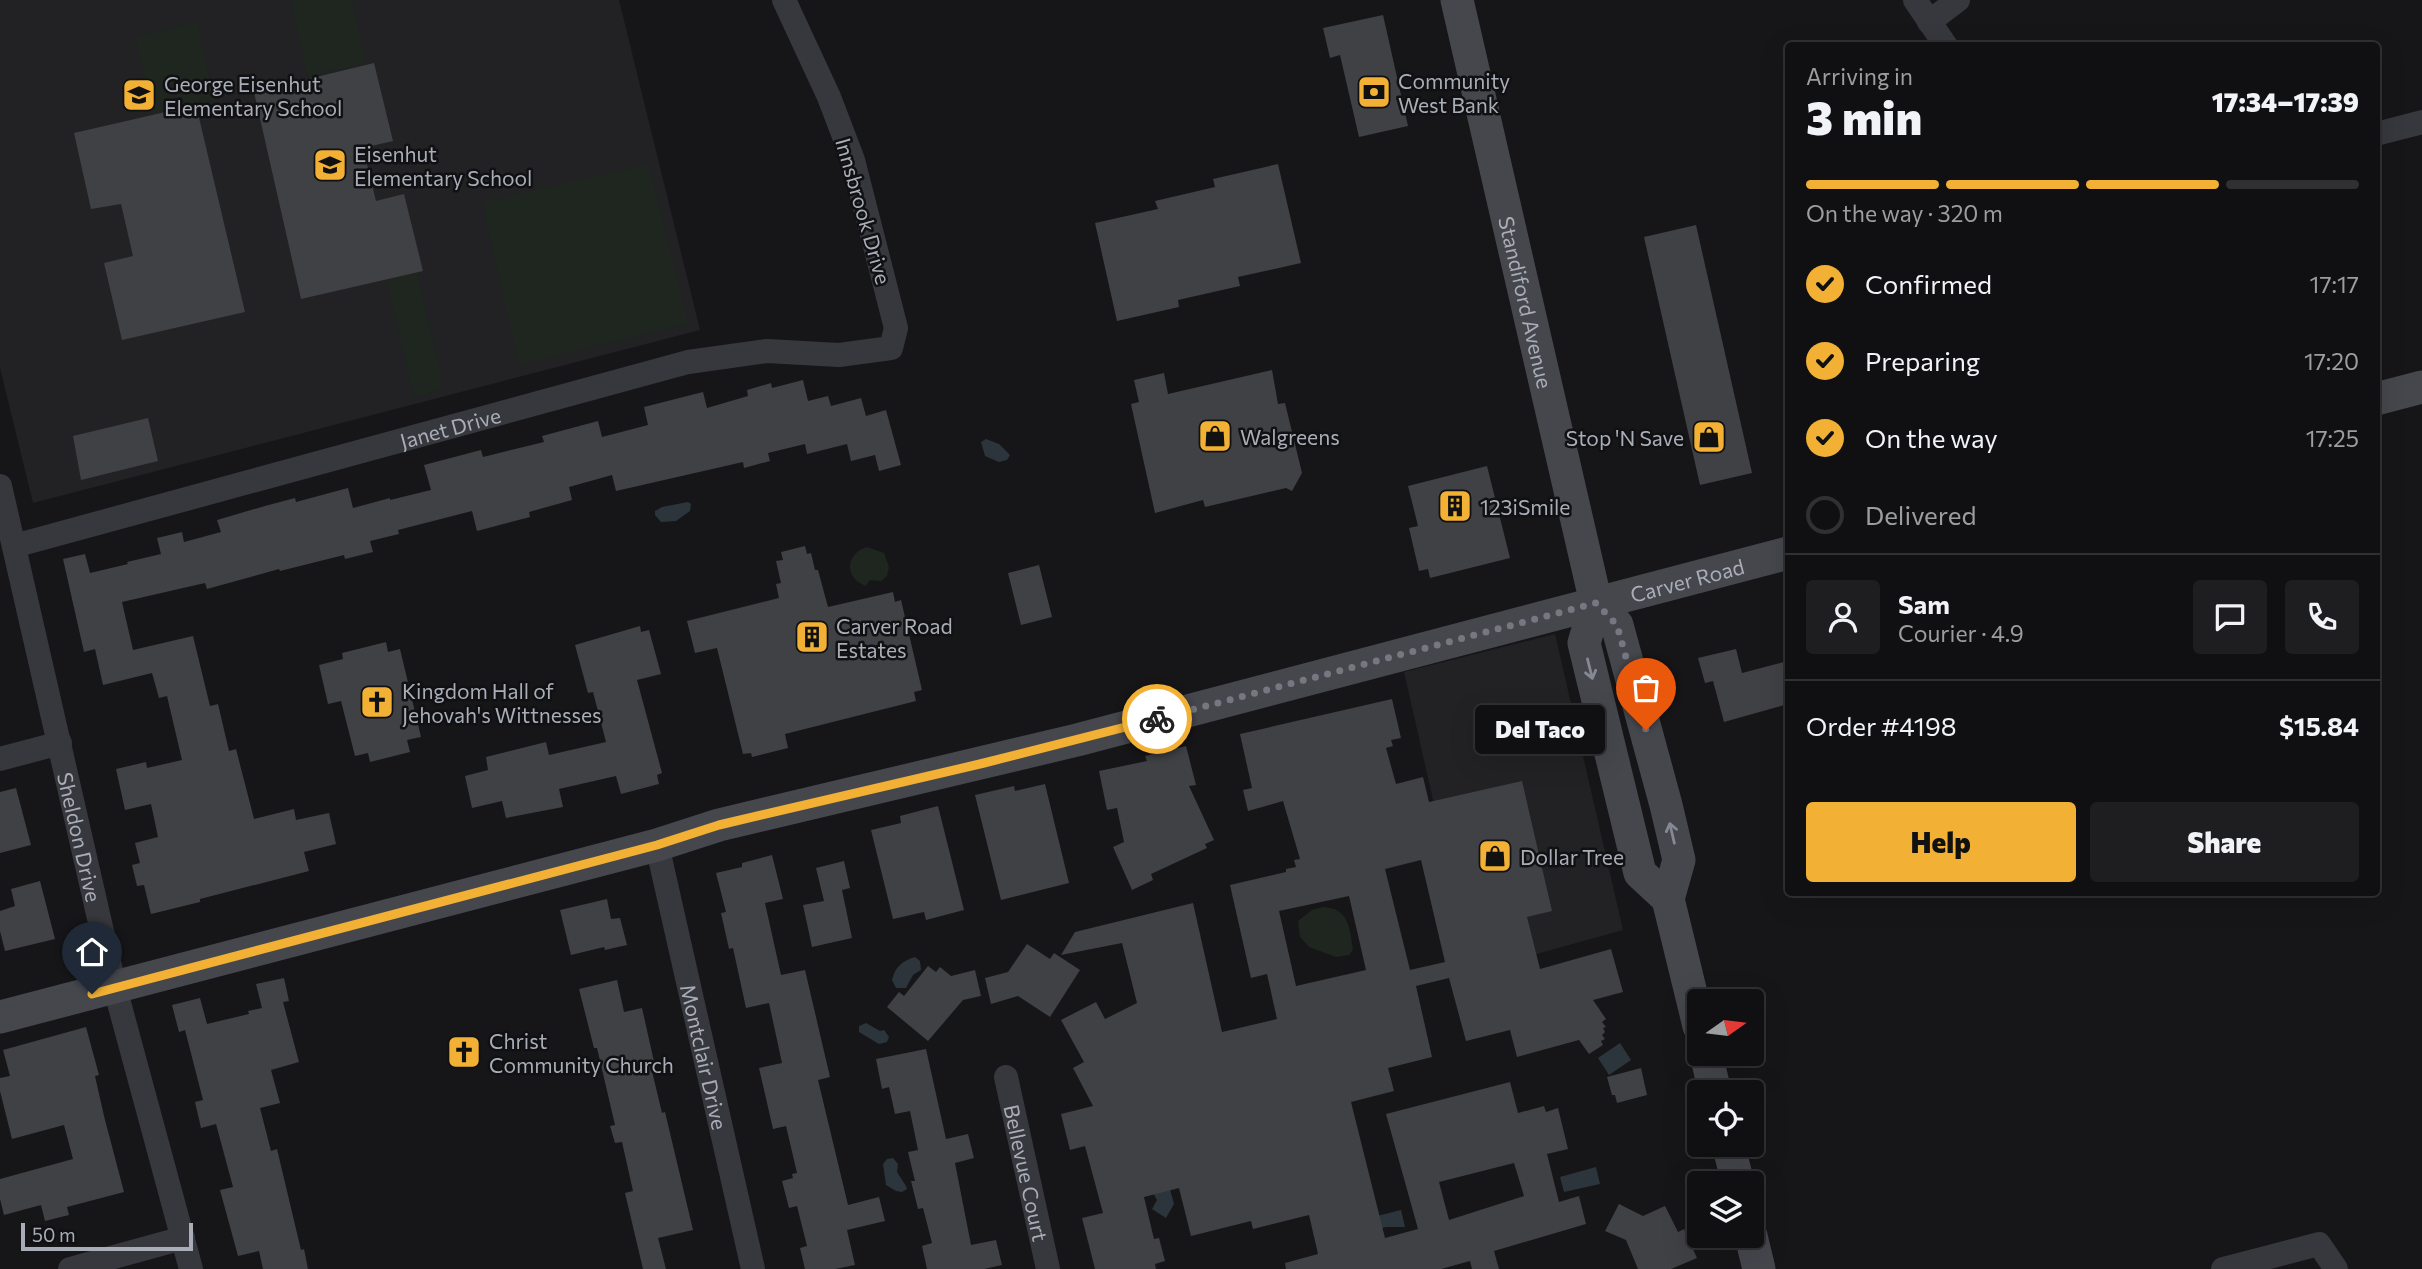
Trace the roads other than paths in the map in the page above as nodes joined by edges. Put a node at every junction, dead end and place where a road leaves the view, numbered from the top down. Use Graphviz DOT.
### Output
graph roads {
  1 [pos="784,0"];
  2 [pos="1457,0"];
  3 [pos="1915,0"];
  4 [pos="1958,0"];
  5 [pos="1929,22"];
  6 [pos="1943,42"];
  7 [pos="2422,122"];
  8 [pos="2380,133"];
  9 [pos="891,348"];
  10 [pos="2422,388"];
  11 [pos="2380,398"];
  12 [pos="1,497"];
  13 [pos="14,546"];
  14 [pos="1785,554"];
  15 [pos="1596,603"];
  16 [pos="60,743"];
  17 [pos="0,759"];
  18 [pos="657,845"];
  19 [pos="115,988"];
  20 [pos="1690,989"];
  21 [pos="0,1017"];
  22 [pos="1006,1077"];
  23 [pos="183,1238"];
  24 [pos="1754,1248"];
  25 [pos="70,1269"];
  26 [pos="191,1269"];
  27 [pos="753,1269"];
  28 [pos="1048,1269"];
  29 [pos="1759,1269"];
  30 [pos="2223,1269"];
  31 [pos="2336,1269"];
  1 -- 9 [label="street, Innsbrook Drive"];
  2 -- 15 [label="street, Standiford Avenue"];
  3 -- 5 [label="street"];
  4 -- 5 [label="street"];
  5 -- 6 [label="street"];
  7 -- 8 [label="street"];
  9 -- 13 [label="street, Janet Drive"];
  10 -- 11 [label="street"];
  12 -- 13 [label="street, Sheldon Drive"];
  13 -- 16 [label="street, Sheldon Drive"];
  14 -- 15 [label="street, Carver Road"];
  15 -- 18 [label="street, Carver Road"];
  15 -- 20 [label="street, Standiford Avenue"];
  16 -- 17 [label="street"];
  16 -- 19 [label="street, Sheldon Drive"];
  18 -- 19 [label="street, Carver Road"];
  18 -- 27 [label="street, Montclair Drive"];
  19 -- 21 [label="street, Carver Road"];
  19 -- 23 [label="street, Sheldon Drive"];
  22 -- 28 [label="street, Bellevue Court"];
  23 -- 25 [label="street"];
  23 -- 26 [label="street, Sheldon Drive"];
  24 -- 29 [label="street"];
  30 -- 31 [label="street"];
}
